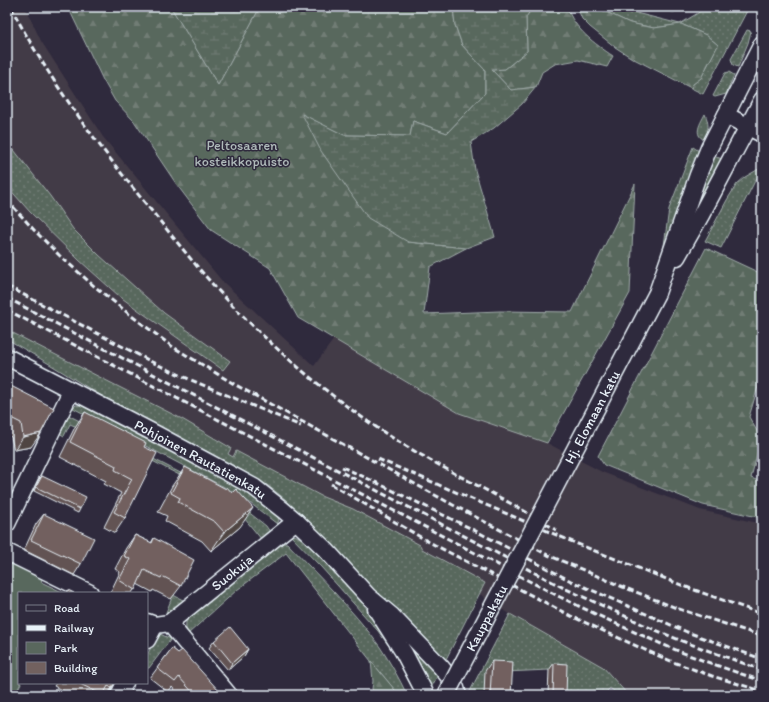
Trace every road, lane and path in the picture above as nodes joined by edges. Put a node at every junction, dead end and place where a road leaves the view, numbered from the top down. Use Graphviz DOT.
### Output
graph roads {
  1 [pos="762,44"];
  2 [pos="762,100"];
  3 [pos="726,115"];
  4 [pos="755,130"];
  5 [pos="657,294"];
  6 [pos="7,357"];
  7 [pos="72,391"];
  8 [pos="296,521"];
  9 [pos="7,524"];
  10 [pos="527,541"];
  11 [pos="7,552"];
  12 [pos="88,592"];
  13 [pos="368,596"];
  14 [pos="157,623"];
  15 [pos="148,638"];
  16 [pos="124,684"];
  17 [pos="119,695"];
  18 [pos="229,695"];
  19 [pos="426,695"];
  20 [pos="446,695"];
  21 [pos="458,695"];
  1 -- 3 [label="street, Hj. Elomaan katu"];
  2 -- 4 [label="street, Hj. Elomaan katu"];
  3 -- 4 [label="street"];
  3 -- 5 [label="street, Hj. Elomaan katu"];
  4 -- 5 [label="street, Hj. Elomaan katu"];
  5 -- 10 [label="street, Hj. Elomaan katu, bridge"];
  6 -- 7 [label="street, Pohjoinen Rautatienkatu"];
  7 -- 8 [label="street, Pohjoinen Rautatienkatu"];
  7 -- 9 [label="street"];
  8 -- 13 [label="street, Pohjoinen Rautatienkatu"];
  8 -- 14 [label="street, Suokuja"];
  10 -- 20 [label="street, Kauppakatu, bridge"];
  11 -- 12 [label="street"];
  13 -- 19 [label="street, Pohjoinen Rautatienkatu"];
  13 -- 21 [label="street, Pohjoinen Rautatienkatu"];
  14 -- 15 [label="street"];
  14 -- 18 [label="street"];
  16 -- 17 [label="street"];
}
